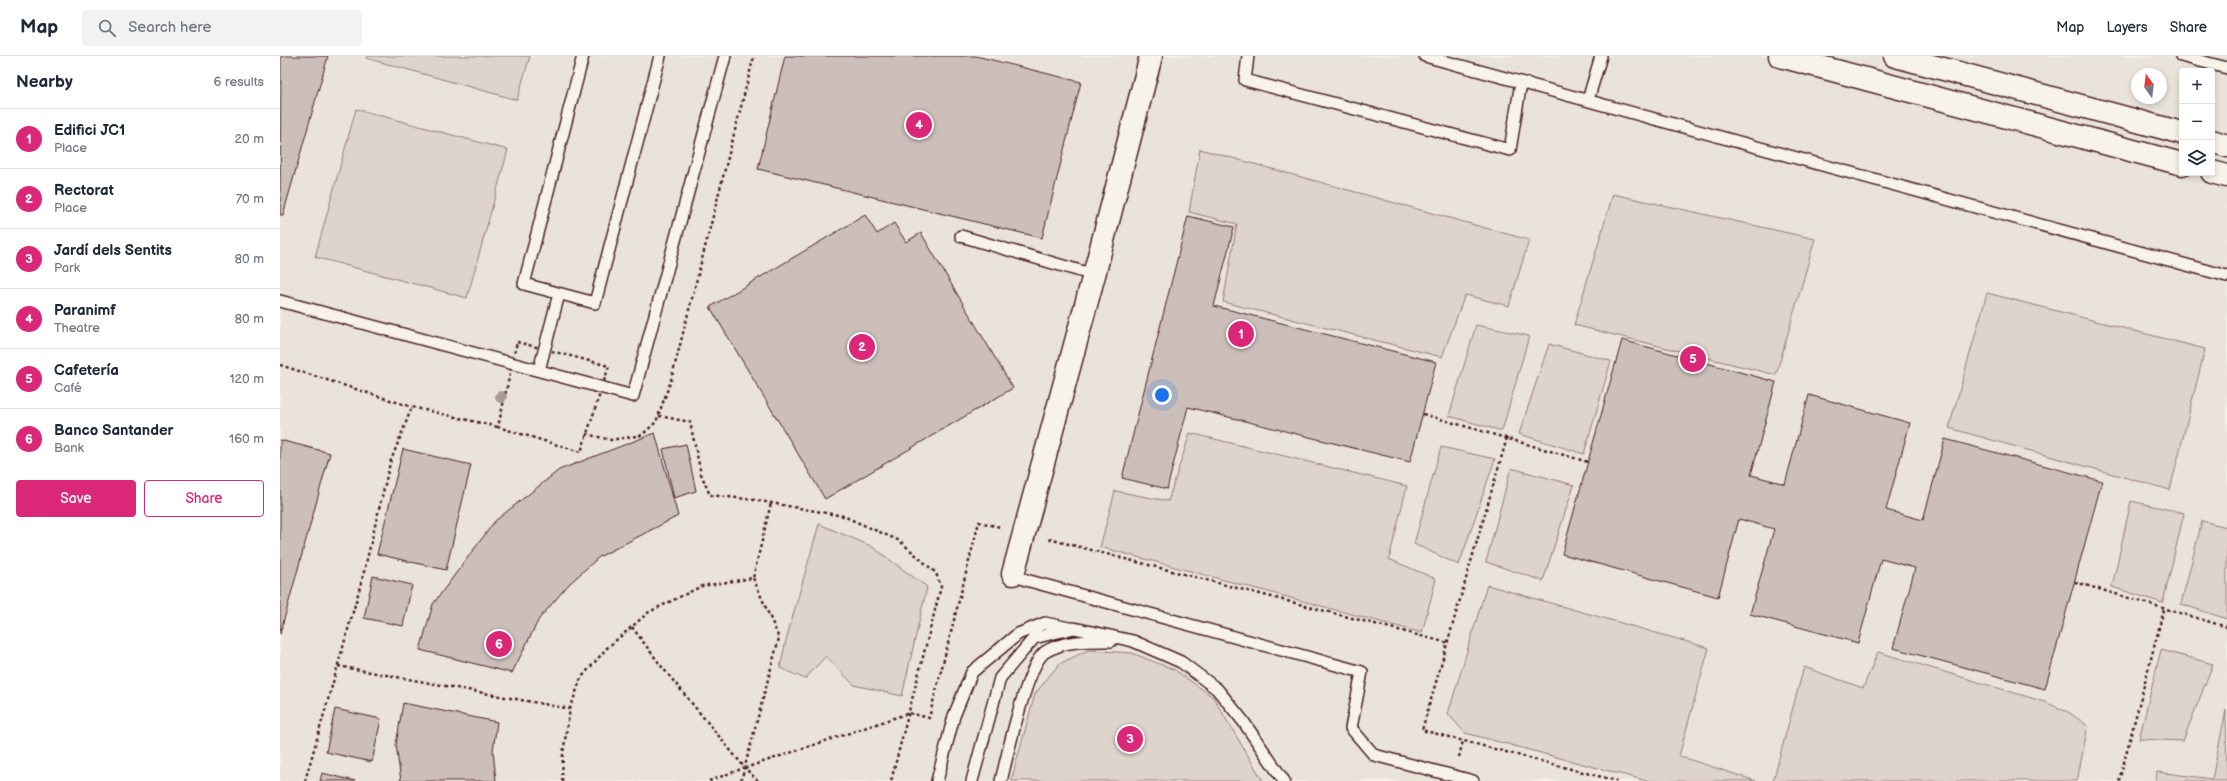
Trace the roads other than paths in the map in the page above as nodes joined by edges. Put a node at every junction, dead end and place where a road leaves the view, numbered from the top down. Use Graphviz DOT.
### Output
graph roads {
  1 [pos="583,56"];
  2 [pos="660,56"];
  3 [pos="725,56"];
  4 [pos="1151,56"];
  5 [pos="1248,56"];
  6 [pos="1425,56"];
  7 [pos="1600,56"];
  8 [pos="1780,56"];
  9 [pos="1895,56"];
  10 [pos="2181,56"];
  11 [pos="2227,68"];
  12 [pos="1521,82"];
  13 [pos="1588,100"];
  14 [pos="2179,132"];
  15 [pos="2215,143"];
  16 [pos="2227,146"];
  17 [pos="2179,163"];
  18 [pos="2215,173"];
  19 [pos="2227,176"];
  20 [pos="961,236"];
  21 [pos="1094,275"];
  22 [pos="2227,276"];
  23 [pos="559,294"];
  24 [pos="280,301"];
  25 [pos="539,370"];
  26 [pos="1019,577"];
  27 [pos="1074,628"];
  28 [pos="1133,641"];
  29 [pos="937,781"];
  30 [pos="972,781"];
  31 [pos="1001,781"];
  32 [pos="1284,781"];
  33 [pos="1472,781"];
  1 -- 23 [label="lane"];
  2 -- 23 [label="lane"];
  3 -- 25 [label="lane"];
  4 -- 21 [label="street"];
  5 -- 12 [label="lane"];
  6 -- 12 [label="lane"];
  7 -- 13 [label="lane"];
  8 -- 17 [label="street"];
  9 -- 14 [label="street"];
  10 -- 11 [label="lane"];
  12 -- 13 [label="lane"];
  13 -- 22 [label="lane"];
  15 -- 16 [label="street"];
  18 -- 19 [label="street"];
  20 -- 21 [label="lane"];
  21 -- 26 [label="street"];
  23 -- 25 [label="lane"];
  24 -- 25 [label="lane"];
  26 -- 33 [label="lane"];
  27 -- 28 [label="lane"];
  27 -- 29 [label="lane"];
  27 -- 30 [label="lane"];
  28 -- 31 [label="lane"];
  28 -- 32 [label="lane"];
}
